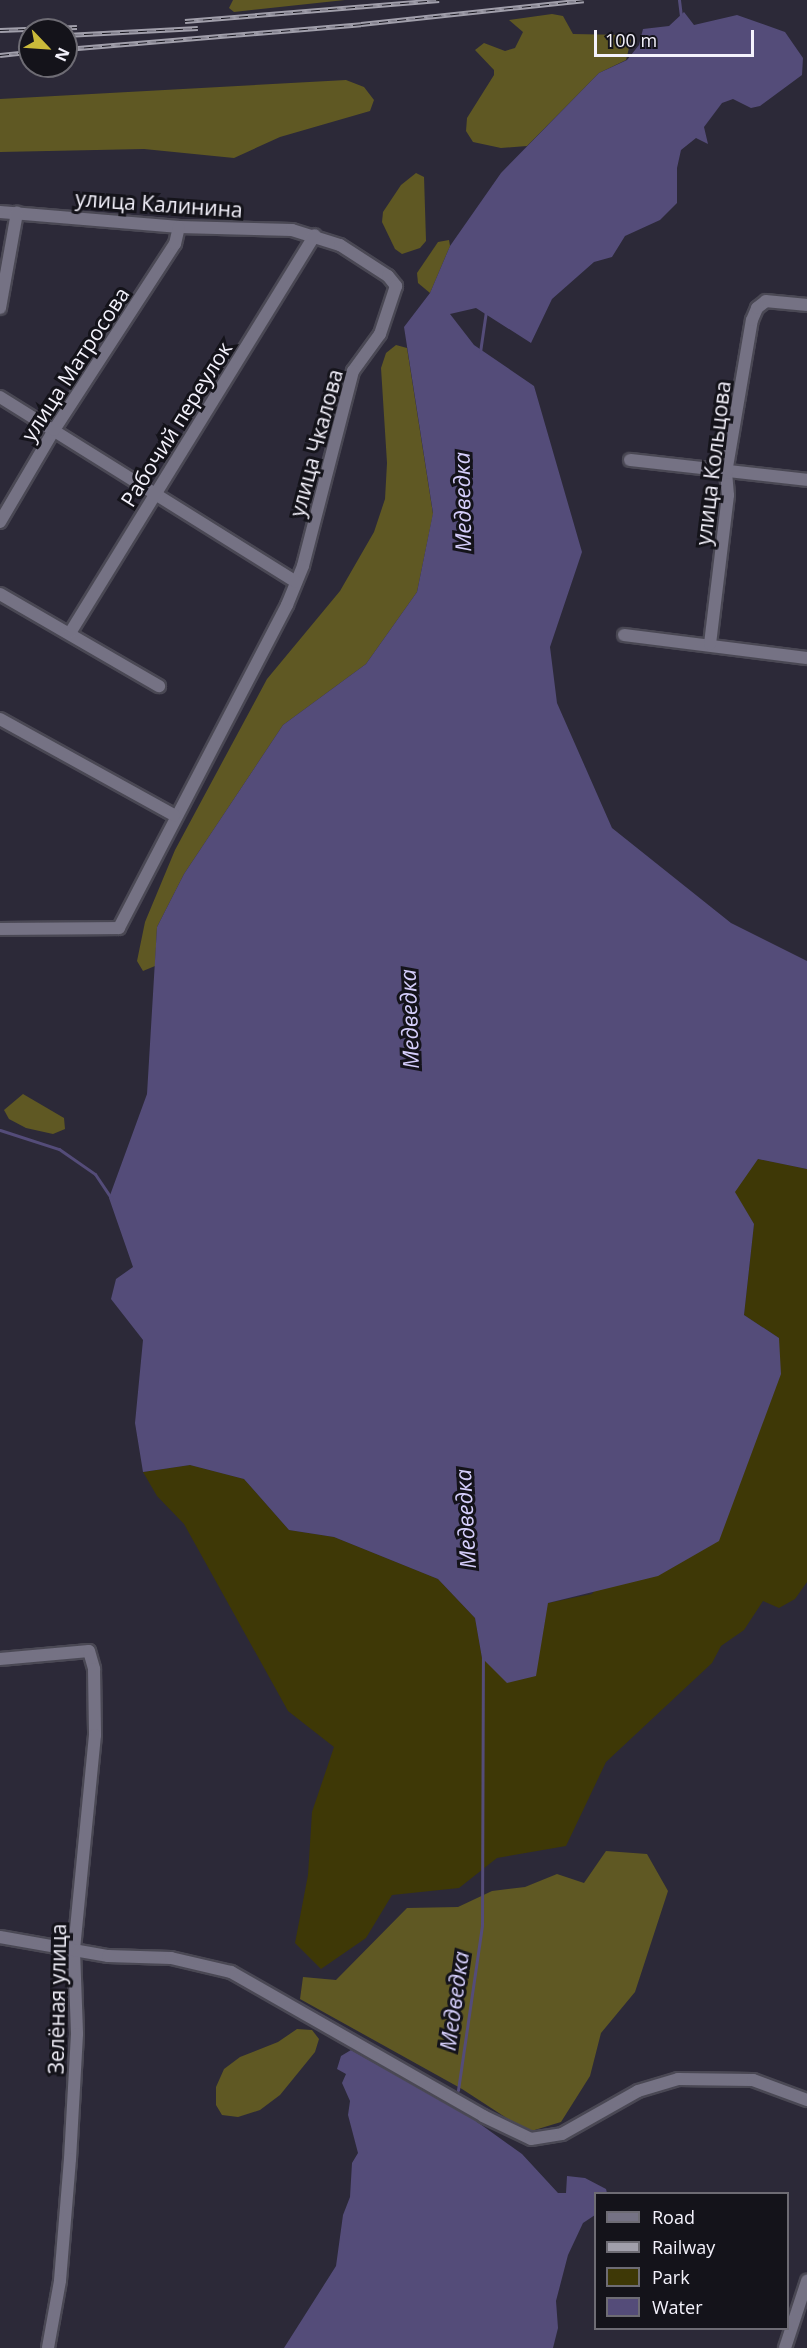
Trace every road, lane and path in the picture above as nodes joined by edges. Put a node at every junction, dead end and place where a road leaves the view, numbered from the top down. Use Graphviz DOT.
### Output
graph roads {
  1 [pos="0,212"];
  2 [pos="17,213"];
  3 [pos="179,226"];
  4 [pos="315,235"];
  5 [pos="396,286"];
  6 [pos="807,305"];
  7 [pos="0,308"];
  8 [pos="0,397"];
  9 [pos="54,430"];
  10 [pos="630,460"];
  11 [pos="726,473"];
  12 [pos="807,480"];
  13 [pos="156,494"];
  14 [pos="0,522"];
  15 [pos="295,581"];
  16 [pos="0,594"];
  17 [pos="69,633"];
  18 [pos="624,635"];
  19 [pos="710,644"];
  20 [pos="807,658"];
  21 [pos="159,686"];
  22 [pos="0,719"];
  23 [pos="174,815"];
  24 [pos="0,929"];
  25 [pos="0,1659"];
  26 [pos="0,1937"];
  27 [pos="74,1951"];
  28 [pos="807,2100"];
  29 [pos="807,2281"];
  30 [pos="48,2348"];
  31 [pos="785,2348"];
  1 -- 2 [label="street, улица Калинина"];
  2 -- 3 [label="street, улица Калинина"];
  2 -- 7 [label="street"];
  3 -- 4 [label="street, улица Калинина"];
  3 -- 9 [label="street, улица Матросова"];
  4 -- 5 [label="street, улица Калинина"];
  4 -- 13 [label="street, Рабочий переулок"];
  5 -- 15 [label="street, улица Чкалова"];
  6 -- 11 [label="street, улица Кольцова"];
  8 -- 9 [label="street"];
  9 -- 13 [label="street"];
  9 -- 14 [label="street, улица Матросова"];
  10 -- 11 [label="street"];
  11 -- 12 [label="street"];
  11 -- 19 [label="street, улица Кольцова"];
  13 -- 15 [label="street"];
  13 -- 17 [label="street, Рабочий переулок"];
  15 -- 23 [label="street, улица Чкалова"];
  16 -- 17 [label="street"];
  17 -- 21 [label="street"];
  18 -- 19 [label="street"];
  19 -- 20 [label="street"];
  22 -- 23 [label="street"];
  23 -- 24 [label="street, улица Чкалова"];
  25 -- 27 [label="street, Зелёная улица"];
  26 -- 27 [label="street"];
  27 -- 28 [label="street"];
  27 -- 30 [label="street, Зелёная улица"];
  29 -- 31 [label="street"];
}
